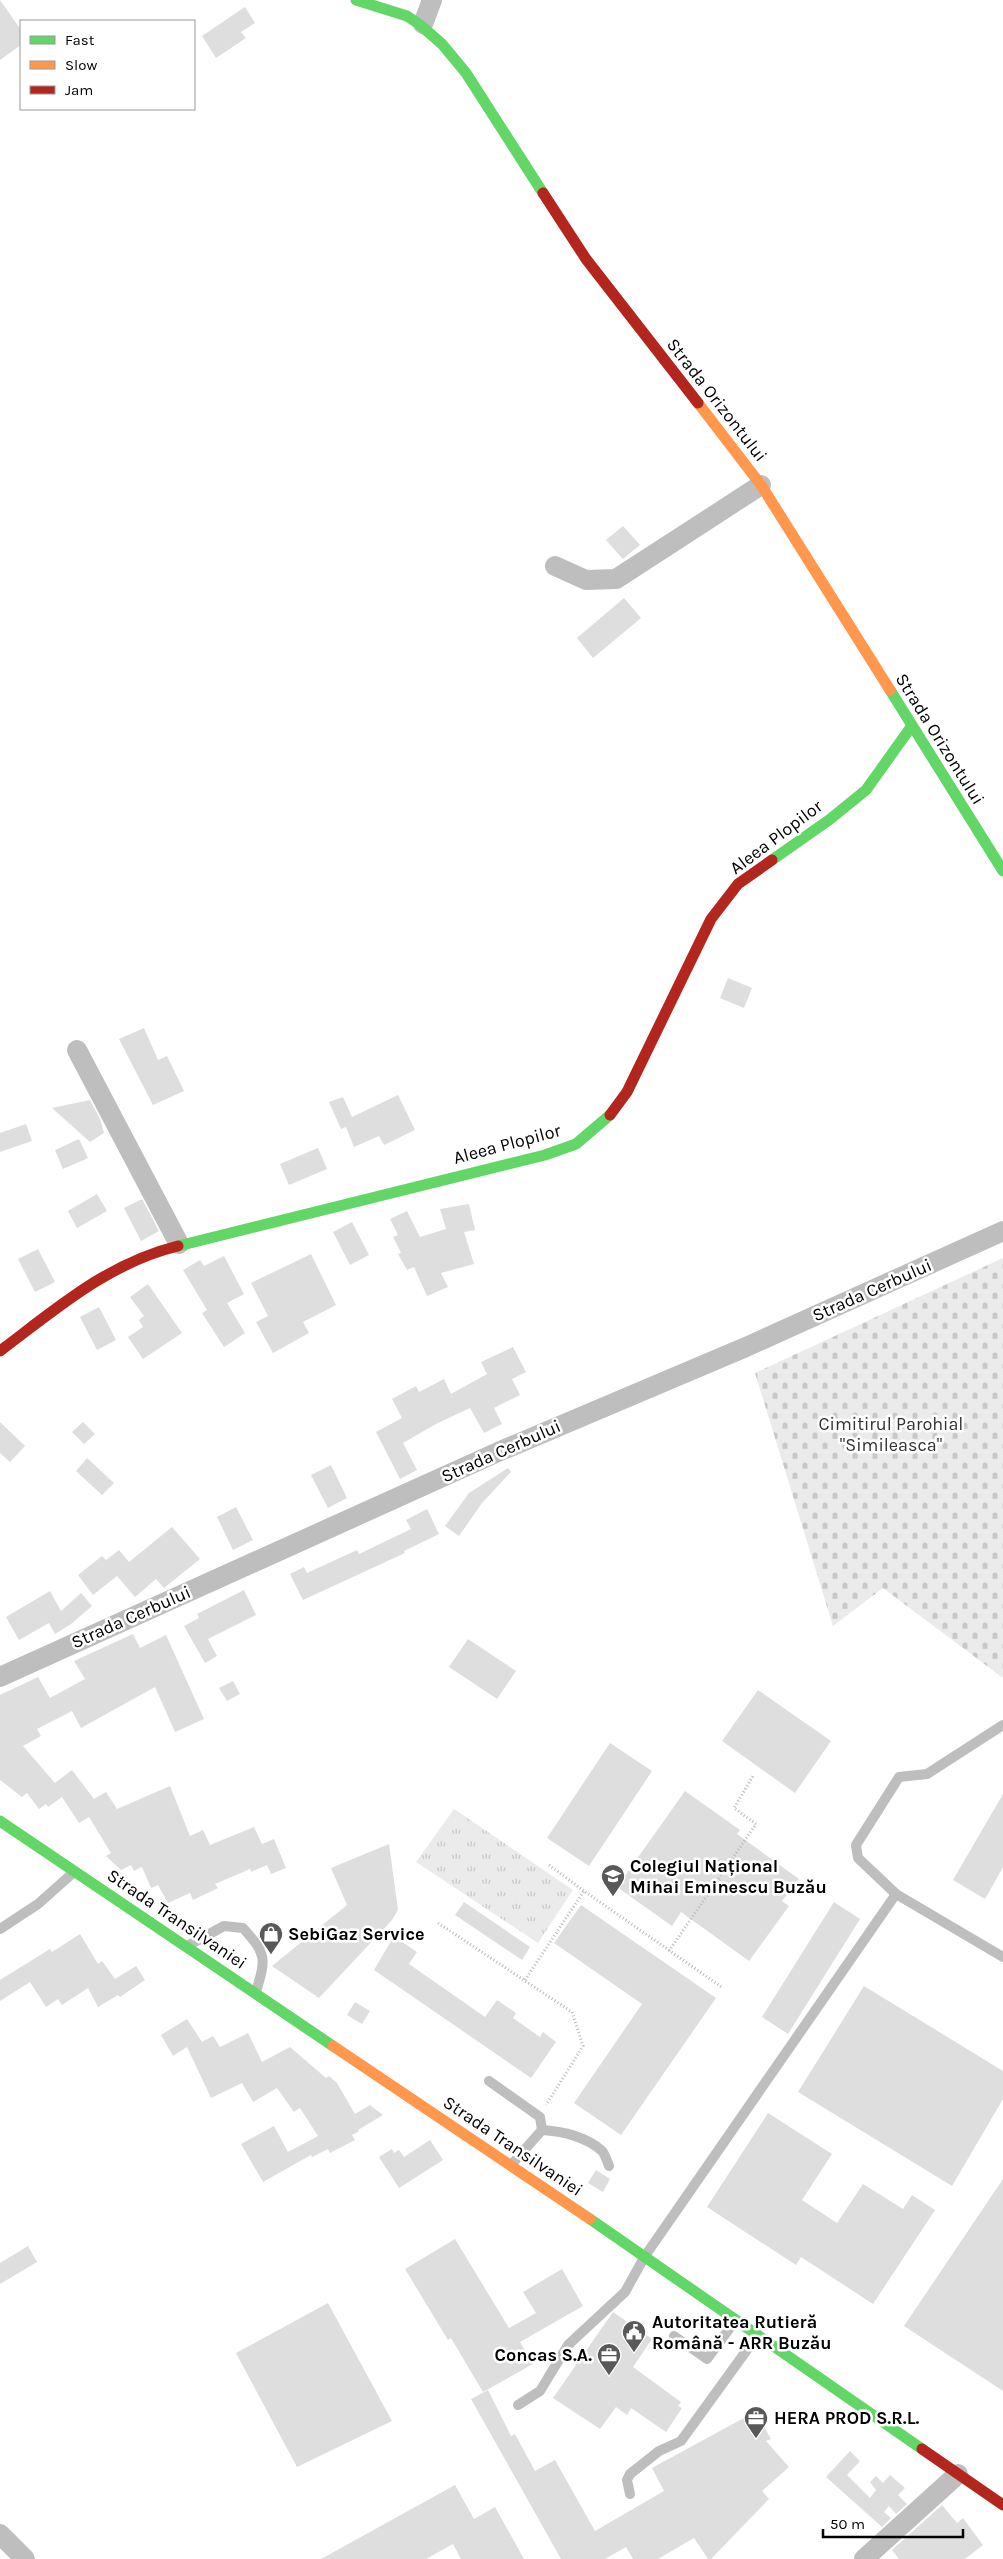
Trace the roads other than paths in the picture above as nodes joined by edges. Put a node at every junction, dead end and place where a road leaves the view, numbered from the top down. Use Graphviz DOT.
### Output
graph roads {
  1 [pos="356,0"];
  2 [pos="432,0"];
  3 [pos="423,24"];
  4 [pos="761,485"];
  5 [pos="555,566"];
  6 [pos="911,727"];
  7 [pos="1003,871"];
  8 [pos="77,1050"];
  9 [pos="1003,1231"];
  10 [pos="179,1244"];
  11 [pos="0,1351"];
  12 [pos="0,1677"];
  13 [pos="1003,1725"];
  14 [pos="0,1821"];
  15 [pos="75,1872"];
  16 [pos="896,1894"];
  17 [pos="0,1929"];
  18 [pos="186,1947"];
  19 [pos="1003,1957"];
  20 [pos="256,1993"];
  21 [pos="489,2081"];
  22 [pos="540,2117"];
  23 [pos="542,2130"];
  24 [pos="558,2131"];
  25 [pos="511,2165"];
  26 [pos="609,2166"];
  27 [pos="645,2256"];
  28 [pos="735,2320"];
  29 [pos="674,2336"];
  30 [pos="758,2336"];
  31 [pos="518,2405"];
  32 [pos="958,2474"];
  33 [pos="630,2494"];
  34 [pos="1003,2505"];
  35 [pos="0,2534"];
  36 [pos="25,2559"];
  37 [pos="864,2559"];
  1 -- 3 [label="street, Strada Orizontului"];
  2 -- 3 [label="street"];
  3 -- 4 [label="street, Strada Orizontului"];
  4 -- 5 [label="street"];
  4 -- 6 [label="street, Strada Orizontului"];
  6 -- 7 [label="street, Strada Orizontului"];
  6 -- 10 [label="street, Aleea Plopilor"];
  8 -- 10 [label="street"];
  9 -- 12 [label="street, Strada Cerbului"];
  10 -- 11 [label="street, Aleea Plopilor"];
  13 -- 16 [label="lane"];
  14 -- 15 [label="street, Strada Transilvaniei"];
  15 -- 17 [label="lane"];
  15 -- 18 [label="street, Strada Transilvaniei"];
  16 -- 19 [label="lane"];
  16 -- 27 [label="lane"];
  18 -- 20 [label="street, Strada Transilvaniei"];
  18 -- 20 [label="lane"];
  20 -- 25 [label="street, Strada Transilvaniei"];
  21 -- 22 [label="lane"];
  22 -- 23 [label="lane"];
  22 -- 24 [label="lane"];
  23 -- 24 [label="lane"];
  23 -- 25 [label="lane"];
  24 -- 26 [label="lane"];
  25 -- 27 [label="street, Strada Transilvaniei"];
  27 -- 28 [label="street, Strada Transilvaniei"];
  27 -- 31 [label="lane"];
  28 -- 29 [label="lane"];
  28 -- 30 [label="street, Strada Transilvaniei"];
  30 -- 32 [label="street, Strada Transilvaniei"];
  30 -- 33 [label="lane"];
  32 -- 34 [label="street, Strada Transilvaniei"];
  32 -- 37 [label="street"];
  35 -- 36 [label="street"];
}
